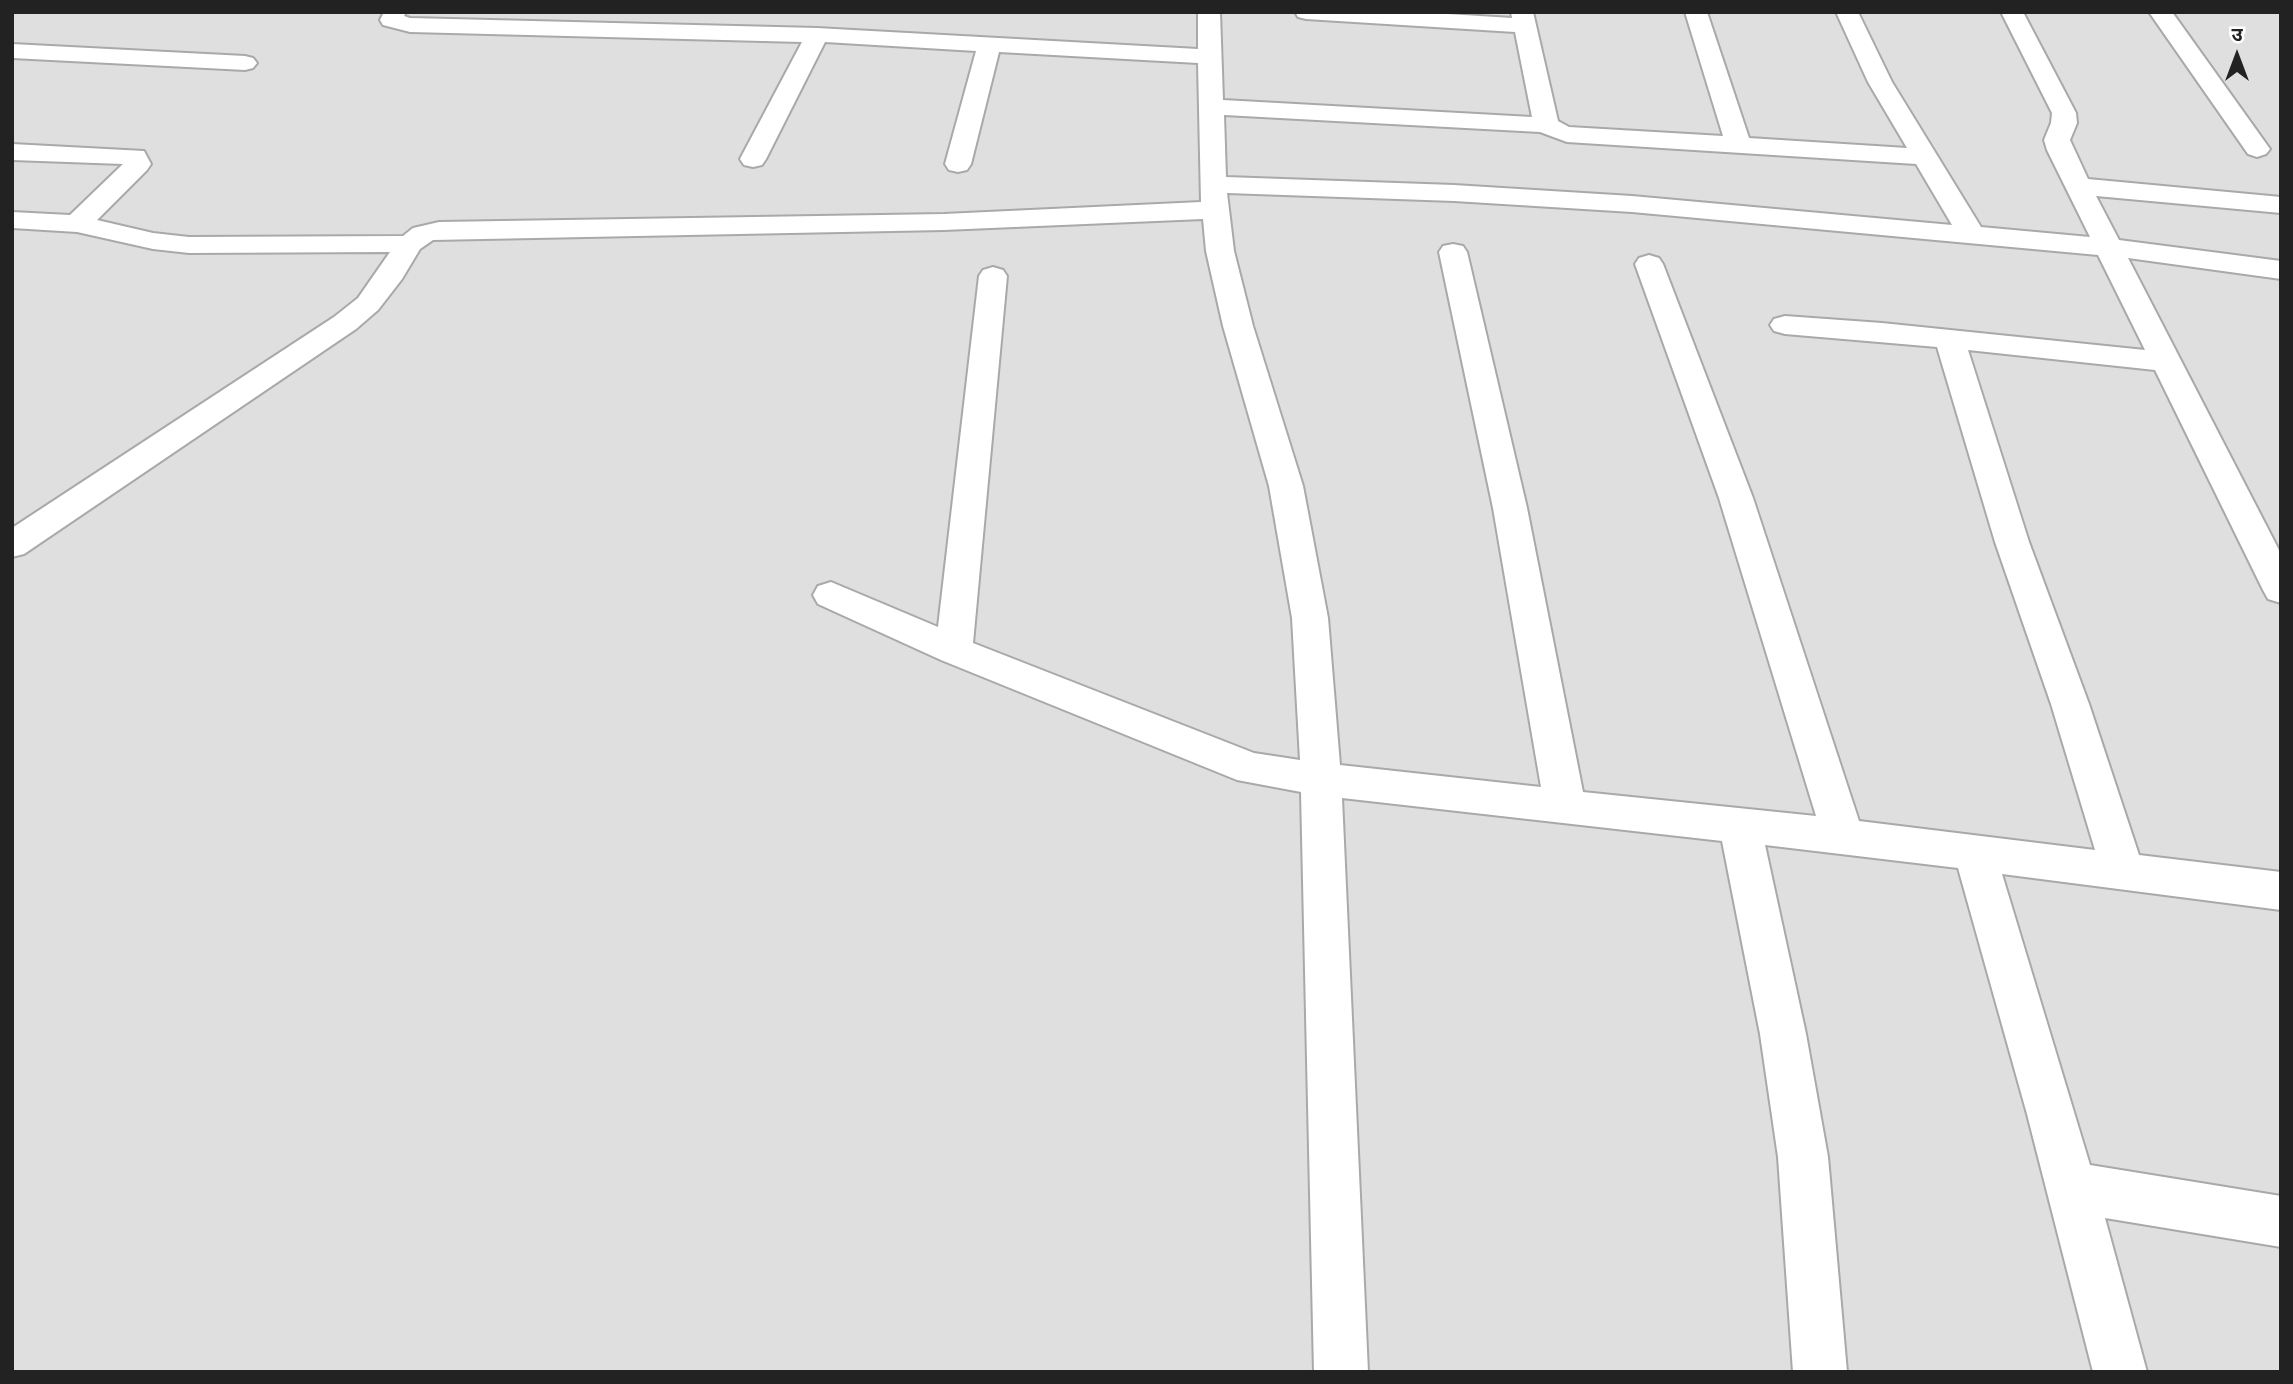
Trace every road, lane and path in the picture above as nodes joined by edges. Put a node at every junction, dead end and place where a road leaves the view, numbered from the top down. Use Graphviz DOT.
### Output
graph roads {
  1 [pos="395,12"];
  2 [pos="1209,12"];
  3 [pos="1306,12"];
  4 [pos="1696,12"];
  5 [pos="1847,12"];
  6 [pos="2012,12"];
  7 [pos="2160,12"];
  8 [pos="1374,14"];
  9 [pos="1524,19"];
  10 [pos="817,35"];
  11 [pos="989,45"];
  12 [pos="12,51"];
  13 [pos="1210,57"];
  14 [pos="245,63"];
  15 [pos="1211,107"];
  16 [pos="1546,125"];
  17 [pos="1738,145"];
  18 [pos="2257,149"];
  19 [pos="12,152"];
  20 [pos="1923,157"];
  21 [pos="753,159"];
  22 [pos="958,164"];
  23 [pos="2078,186"];
  24 [pos="1214,197"];
  25 [pos="2281,205"];
  26 [pos="12,220"];
  27 [pos="77,223"];
  28 [pos="1971,234"];
  29 [pos="409,244"];
  30 [pos="2108,247"];
  31 [pos="1453,252"];
  32 [pos="1649,264"];
  33 [pos="2281,270"];
  34 [pos="993,276"];
  35 [pos="1785,325"];
  36 [pos="1950,340"];
  37 [pos="2166,362"];
  38 [pos="12,545"];
  39 [pos="2281,590"];
  40 [pos="831,594"];
  41 [pos="954,650"];
  42 [pos="1321,779"];
  43 [pos="1565,807"];
  44 [pos="1740,826"];
  45 [pos="1843,836"];
  46 [pos="1975,853"];
  47 [pos="2124,873"];
  48 [pos="2281,891"];
  49 [pos="2071,1187"];
  50 [pos="2281,1222"];
  51 [pos="1341,1372"];
  52 [pos="1820,1372"];
  53 [pos="2120,1372"];
  1 -- 10 [label="street"];
  2 -- 13 [label="street"];
  3 -- 8 [label="street"];
  4 -- 17 [label="street"];
  5 -- 20 [label="street"];
  6 -- 23 [label="street"];
  7 -- 18 [label="street"];
  8 -- 9 [label="street"];
  9 -- 16 [label="street"];
  10 -- 11 [label="street"];
  10 -- 21 [label="street"];
  11 -- 13 [label="street"];
  11 -- 22 [label="street"];
  12 -- 14 [label="street"];
  13 -- 15 [label="street"];
  15 -- 16 [label="street"];
  15 -- 24 [label="street"];
  16 -- 17 [label="street"];
  17 -- 20 [label="street"];
  19 -- 27 [label="street"];
  20 -- 28 [label="street"];
  23 -- 25 [label="street"];
  23 -- 30 [label="street"];
  24 -- 28 [label="street"];
  24 -- 29 [label="street"];
  24 -- 42 [label="street"];
  26 -- 27 [label="street"];
  27 -- 29 [label="street"];
  28 -- 30 [label="street"];
  29 -- 38 [label="street"];
  30 -- 33 [label="street"];
  30 -- 37 [label="street"];
  31 -- 43 [label="street"];
  32 -- 45 [label="street"];
  34 -- 41 [label="street"];
  35 -- 36 [label="street"];
  36 -- 37 [label="street"];
  36 -- 47 [label="street"];
  37 -- 39 [label="street"];
  40 -- 41 [label="street"];
  41 -- 42 [label="street"];
  42 -- 43 [label="street"];
  42 -- 51 [label="street"];
  43 -- 44 [label="street"];
  44 -- 45 [label="street"];
  44 -- 52 [label="street"];
  45 -- 46 [label="street"];
  46 -- 47 [label="street"];
  46 -- 49 [label="street"];
  47 -- 48 [label="street"];
  49 -- 50 [label="street"];
  49 -- 53 [label="street"];
}
